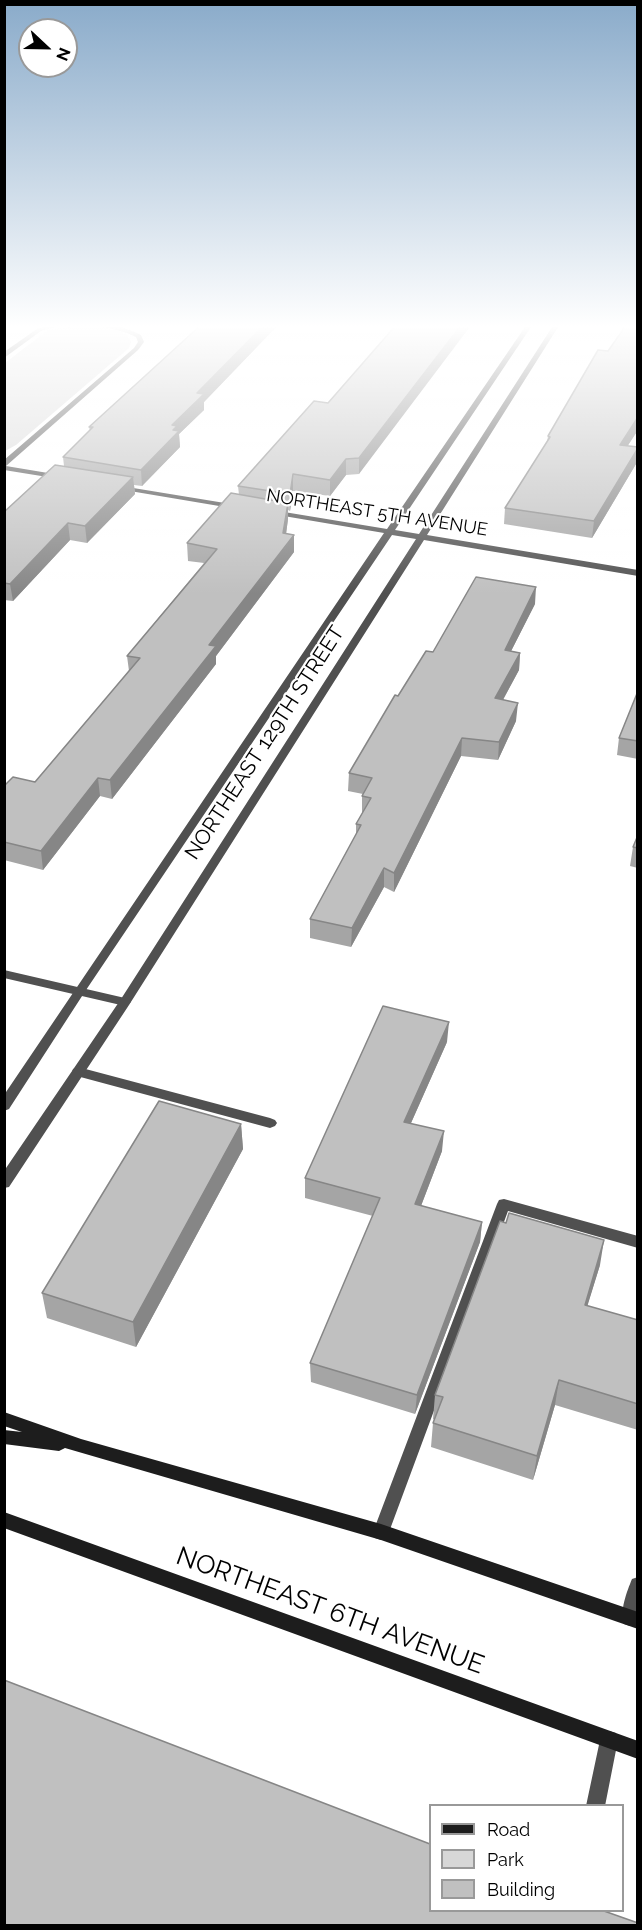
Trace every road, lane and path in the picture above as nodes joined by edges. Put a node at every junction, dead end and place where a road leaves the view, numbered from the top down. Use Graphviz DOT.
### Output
graph roads {
  1 [pos="63,414"];
  2 [pos="469,414"];
  3 [pos="499,414"];
  4 [pos="4,466"];
  5 [pos="75,480"];
  6 [pos="110,485"];
  7 [pos="249,508"];
  8 [pos="261,510"];
  9 [pos="389,532"];
  10 [pos="421,537"];
  11 [pos="638,573"];
  12 [pos="4,974"];
  13 [pos="80,990"];
  14 [pos="125,1002"];
  15 [pos="78,1072"];
  16 [pos="4,1106"];
  17 [pos="270,1123"];
  18 [pos="4,1183"];
  19 [pos="638,1242"];
  20 [pos="4,1419"];
  21 [pos="4,1437"];
  22 [pos="81,1446"];
  23 [pos="4,1520"];
  24 [pos="381,1532"];
  25 [pos="638,1585"];
  26 [pos="634,1620"];
  27 [pos="609,1740"];
  28 [pos="638,1750"];
  29 [pos="595,1804"];
  1 -- 4 [label="street"];
  2 -- 9 [label="street, NORTHEAST 129TH STREET"];
  3 -- 10 [label="street, NORTHEAST 129TH STREET"];
  4 -- 5 [label="street"];
  6 -- 7 [label="street, NORTHEAST 5TH AVENUE"];
  8 -- 9 [label="street, NORTHEAST 5TH AVENUE"];
  9 -- 10 [label="street, NORTHEAST 5TH AVENUE"];
  9 -- 13 [label="street, NORTHEAST 129TH STREET"];
  10 -- 11 [label="street, NORTHEAST 5TH AVENUE"];
  10 -- 14 [label="street, NORTHEAST 129TH STREET"];
  12 -- 13 [label="street"];
  13 -- 14 [label="street"];
  13 -- 16 [label="street, NORTHEAST 129TH STREET"];
  14 -- 15 [label="street, NORTHEAST 129TH STREET"];
  15 -- 17 [label="street"];
  15 -- 18 [label="street, NORTHEAST 129TH STREET"];
  19 -- 24 [label="street"];
  20 -- 22 [label="main road"];
  21 -- 22 [label="main road"];
  22 -- 24 [label="main road"];
  23 -- 27 [label="main road, NORTHEAST 6TH AVENUE"];
  24 -- 26 [label="main road"];
  25 -- 26 [label="street"];
  27 -- 28 [label="main road, NORTHEAST 6TH AVENUE"];
  27 -- 29 [label="street"];
}
